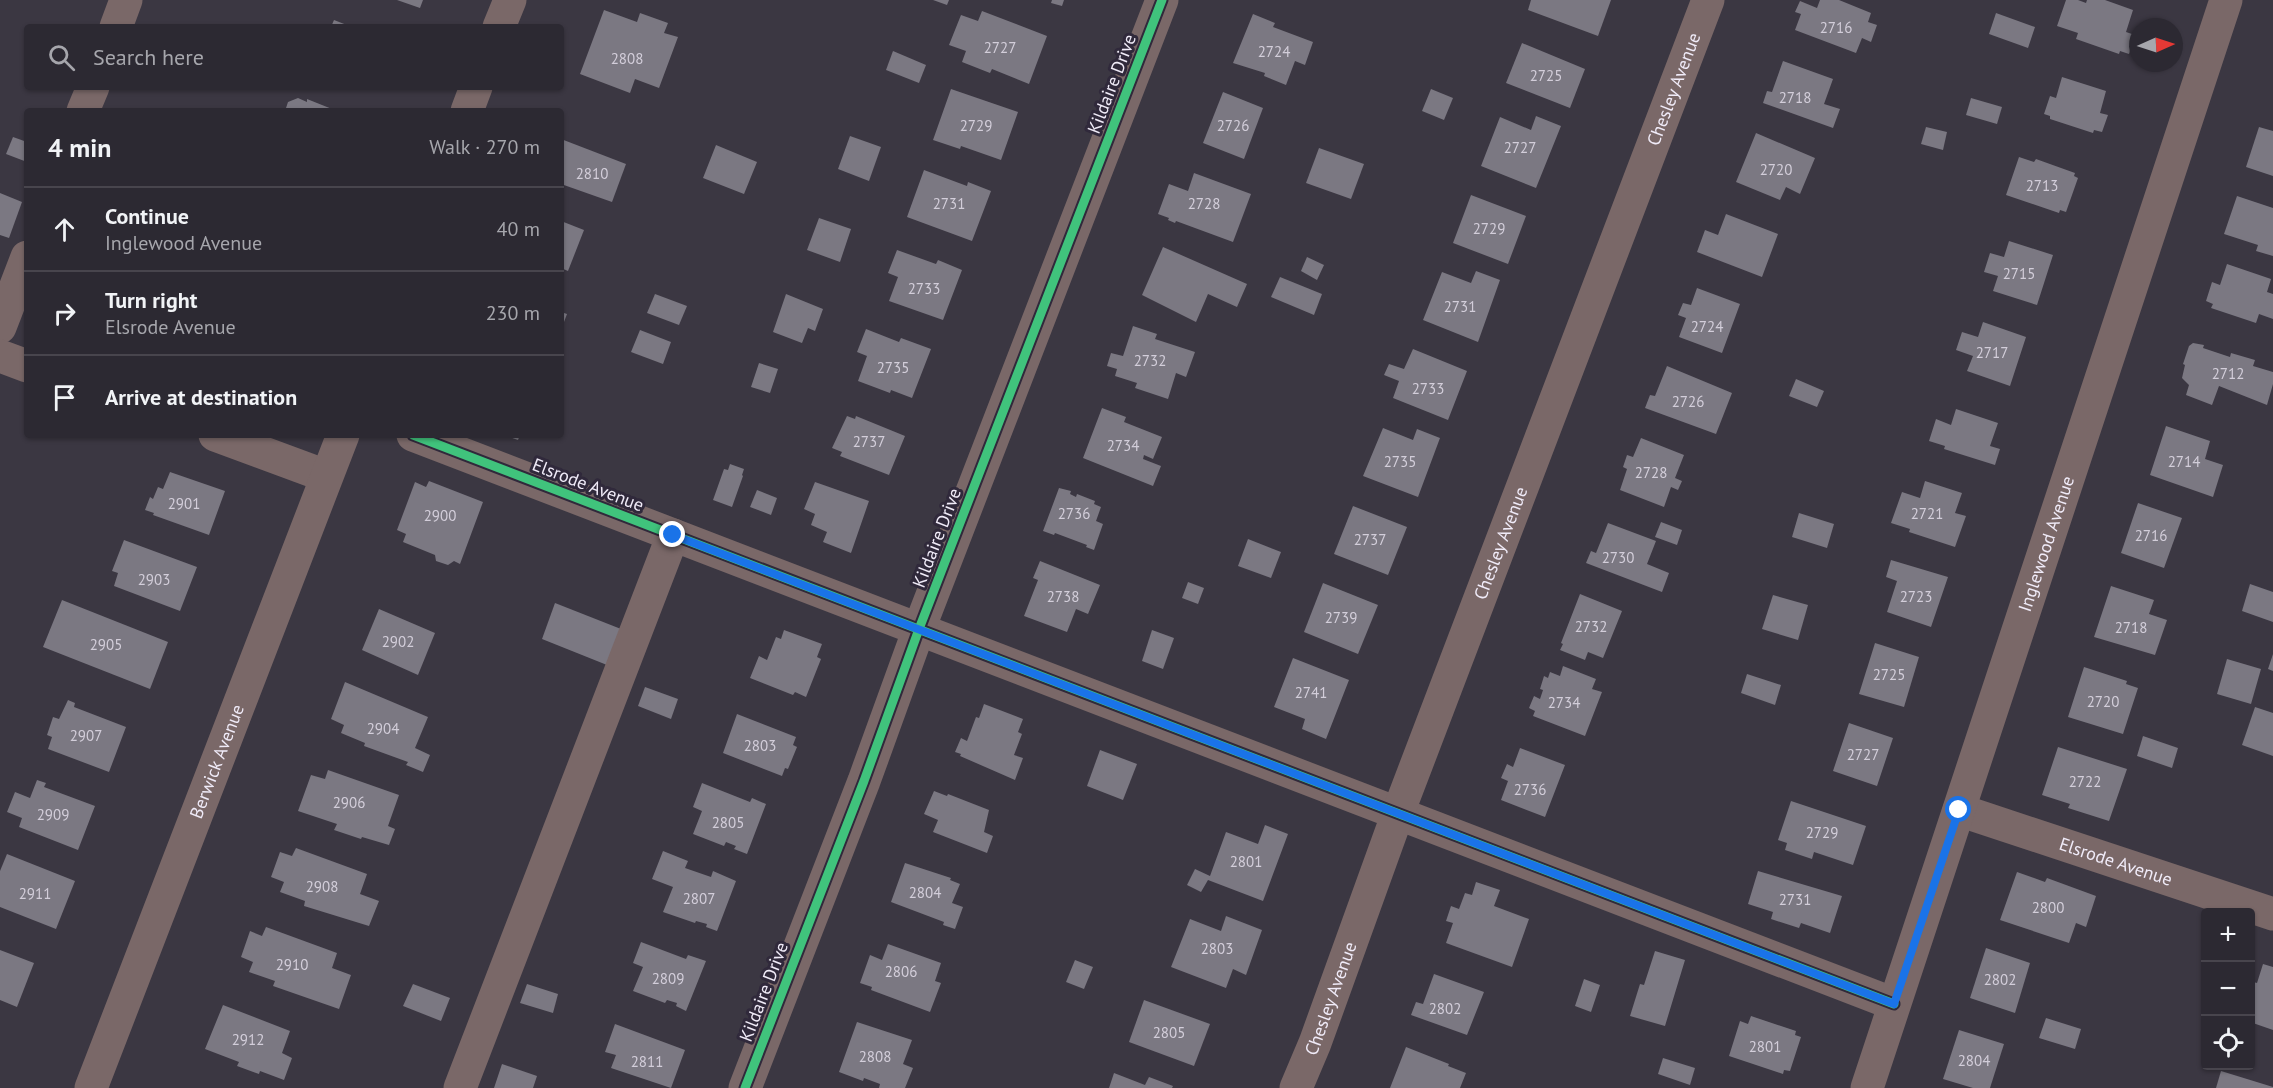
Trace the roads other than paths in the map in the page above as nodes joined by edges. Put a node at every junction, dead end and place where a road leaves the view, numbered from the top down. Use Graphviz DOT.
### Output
graph roads {
  1 [pos="126,0"];
  2 [pos="510,0"];
  3 [pos="1162,0"];
  4 [pos="1708,0"];
  5 [pos="2226,0"];
  6 [pos="117,24"];
  7 [pos="500,24"];
  8 [pos="92,90"];
  9 [pos="475,90"];
  10 [pos="84,108"];
  11 [pos="468,108"];
  12 [pos="24,265"];
  13 [pos="0,327"];
  14 [pos="0,356"];
  15 [pos="24,365"];
  16 [pos="223,438"];
  17 [pos="341,438"];
  18 [pos="420,438"];
  19 [pos="326,476"];
  20 [pos="673,535"];
  21 [pos="919,629"];
  22 [pos="1959,810"];
  23 [pos="1398,813"];
  24 [pos="2273,914"];
  25 [pos="1894,1004"];
  26 [pos="91,1088"];
  27 [pos="460,1088"];
  28 [pos="745,1088"];
  29 [pos="1296,1088"];
  30 [pos="1867,1088"];
  1 -- 6 [label="street"];
  2 -- 7 [label="street"];
  3 -- 21 [label="street, Kildaire Drive"];
  4 -- 23 [label="street, Chesley Avenue"];
  5 -- 22 [label="street, Inglewood Avenue"];
  8 -- 10 [label="street"];
  9 -- 11 [label="street"];
  12 -- 13 [label="street"];
  14 -- 15 [label="street"];
  16 -- 19 [label="street"];
  17 -- 19 [label="street, Berwick Avenue"];
  18 -- 20 [label="street, Elsrode Avenue"];
  19 -- 26 [label="street, Berwick Avenue"];
  20 -- 21 [label="street, Elsrode Avenue"];
  20 -- 27 [label="street"];
  21 -- 23 [label="street, Elsrode Avenue"];
  21 -- 28 [label="street, Kildaire Drive"];
  22 -- 24 [label="street, Elsrode Avenue"];
  22 -- 25 [label="street, Inglewood Avenue"];
  23 -- 25 [label="street, Elsrode Avenue"];
  23 -- 29 [label="street, Chesley Avenue"];
  25 -- 30 [label="street, Inglewood Avenue"];
}
